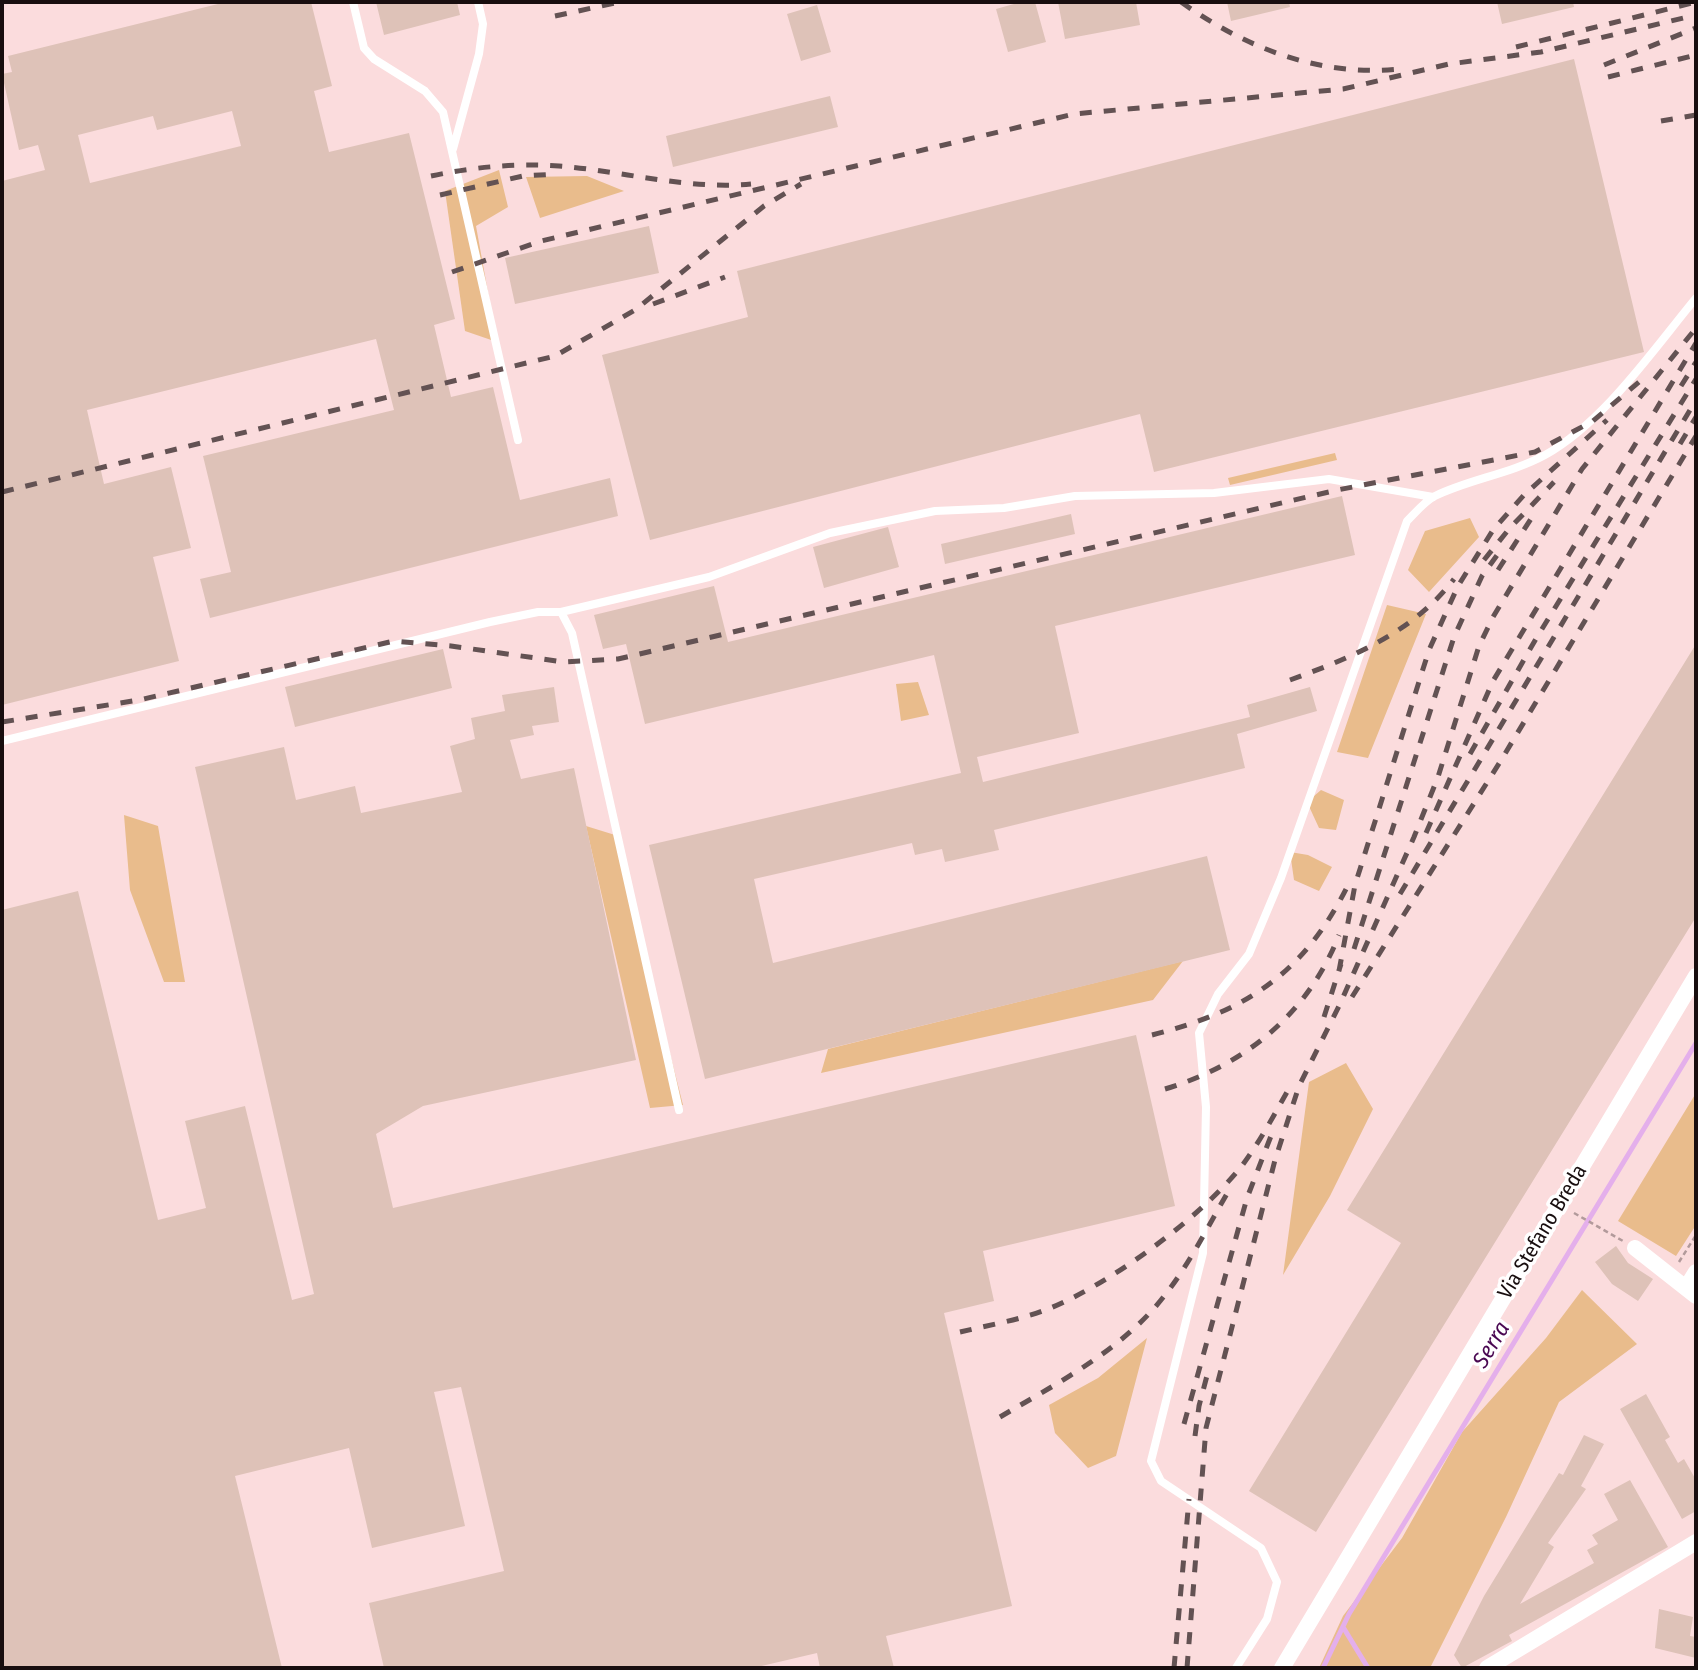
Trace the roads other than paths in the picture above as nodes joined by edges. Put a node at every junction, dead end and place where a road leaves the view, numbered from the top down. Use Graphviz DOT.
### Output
graph roads {
  1 [pos="353,2"];
  2 [pos="478,2"];
  3 [pos="452,152"];
  4 [pos="1696,298"];
  5 [pos="518,440"];
  6 [pos="1433,497"];
  7 [pos="561,612"];
  8 [pos="2,741"];
  9 [pos="1696,976"];
  10 [pos="679,1110"];
  11 [pos="1635,1248"];
  12 [pos="1696,1272"];
  13 [pos="1691,1292"];
  14 [pos="1696,1542"];
  15 [pos="1236,1668"];
  16 [pos="1282,1668"];
  17 [pos="1486,1668"];
  1 -- 3 [label="lane"];
  2 -- 3 [label="lane"];
  3 -- 5 [label="lane"];
  4 -- 6 [label="lane"];
  6 -- 7 [label="lane"];
  6 -- 15 [label="lane"];
  7 -- 8 [label="lane"];
  7 -- 10 [label="lane"];
  9 -- 16 [label="street, Via Stefano Breda"];
  11 -- 13 [label="street"];
  12 -- 13 [label="street"];
  14 -- 17 [label="street"];
}
